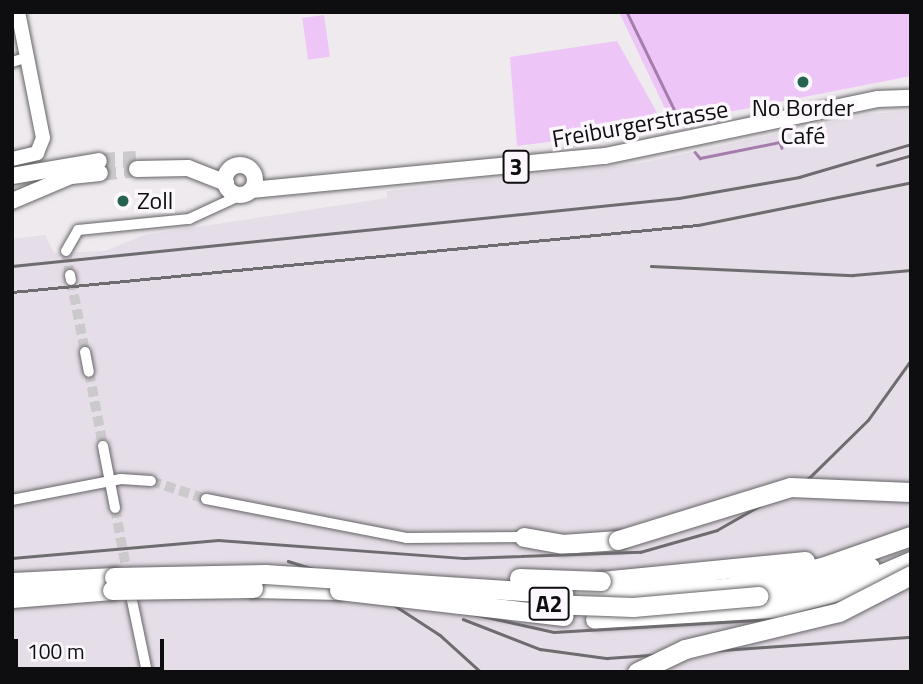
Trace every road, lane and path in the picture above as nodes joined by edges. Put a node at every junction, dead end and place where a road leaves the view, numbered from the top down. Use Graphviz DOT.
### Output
graph roads {
  1 [pos="18,12"];
  2 [pos="29,57"];
  3 [pos="12,62"];
  4 [pos="911,98"];
  5 [pos="12,159"];
  6 [pos="136,164"];
  7 [pos="99,167"];
  8 [pos="70,171"];
  9 [pos="12,176"];
  10 [pos="238,183"];
  11 [pos="12,201"];
  12 [pos="66,251"];
  13 [pos="85,352"];
  14 [pos="89,372"];
  15 [pos="103,446"];
  16 [pos="151,481"];
  17 [pos="110,482"];
  18 [pos="911,492"];
  19 [pos="12,499"];
  20 [pos="206,499"];
  21 [pos="115,508"];
  22 [pos="911,528"];
  23 [pos="911,536"];
  24 [pos="524,537"];
  25 [pos="911,552"];
  26 [pos="911,561"];
  27 [pos="127,573"];
  28 [pos="911,575"];
  29 [pos="12,582"];
  30 [pos="334,584"];
  31 [pos="129,586"];
  32 [pos="12,591"];
  33 [pos="12,598"];
  34 [pos="146,672"];
  35 [pos="637,672"];
  1 -- 2 [label="street"];
  2 -- 3 [label="street"];
  2 -- 5 [label="street"];
  4 -- 10 [label="main road, Freiburgerstrasse / 3"];
  6 -- 10 [label="main road, Freiburgerstrasse / 3"];
  7 -- 8 [label="main road"];
  8 -- 9 [label="main road"];
  8 -- 11 [label="main road"];
  10 -- 12 [label="street"];
  13 -- 14 [label="street"];
  15 -- 17 [label="street"];
  16 -- 17 [label="street"];
  17 -- 19 [label="street"];
  17 -- 21 [label="street"];
  18 -- 24 [label="highway, bridge"];
  20 -- 24 [label="street"];
  22 -- 30 [label="highway, bridge"];
  23 -- 30 [label="highway, A2, bridge"];
  25 -- 30 [label="highway, A2, bridge"];
  26 -- 30 [label="highway, bridge"];
  27 -- 31 [label="street"];
  28 -- 35 [label="highway, bridge"];
  29 -- 30 [label="highway, A2, bridge"];
  30 -- 33 [label="highway, A2, bridge"];
  31 -- 32 [label="street"];
  31 -- 34 [label="street"];
}
